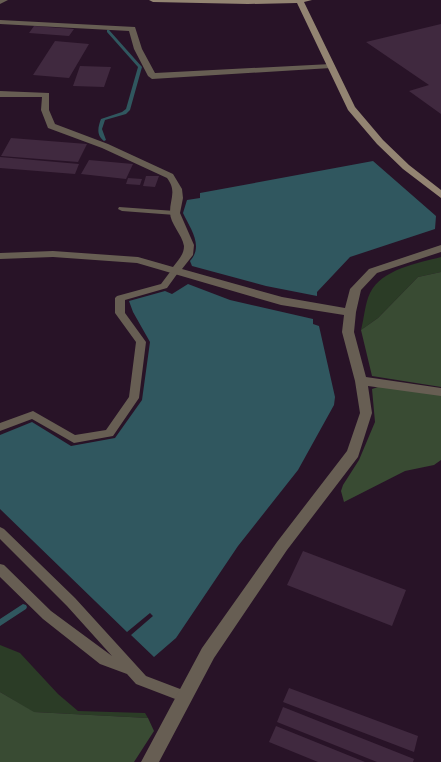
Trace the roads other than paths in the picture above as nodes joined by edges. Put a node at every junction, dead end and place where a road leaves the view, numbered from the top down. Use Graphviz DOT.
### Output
graph roads {
  1 [pos="4,0"];
  2 [pos="153,0"];
  3 [pos="300,0"];
  4 [pos="308,0"];
  5 [pos="0,2"];
  6 [pos="0,22"];
  7 [pos="331,66"];
  8 [pos="0,94"];
  9 [pos="441,195"];
  10 [pos="122,209"];
  11 [pos="175,213"];
  12 [pos="441,248"];
  13 [pos="0,256"];
  14 [pos="176,270"];
  15 [pos="350,312"];
  16 [pos="361,381"];
  17 [pos="441,392"];
  18 [pos="0,427"];
  19 [pos="0,532"];
  20 [pos="0,569"];
  21 [pos="133,671"];
  22 [pos="183,696"];
  23 [pos="150,762"];
  1 -- 5 [label="street"];
  2 -- 3 [label="street"];
  3 -- 4 [label="street"];
  3 -- 7 [label="street"];
  6 -- 7 [label="street"];
  7 -- 9 [label="street"];
  8 -- 11 [label="street"];
  10 -- 11 [label="lane"];
  11 -- 14 [label="street"];
  12 -- 15 [label="street"];
  13 -- 14 [label="street"];
  14 -- 15 [label="street"];
  14 -- 18 [label="lane"];
  15 -- 16 [label="street"];
  16 -- 17 [label="street"];
  16 -- 22 [label="street"];
  19 -- 21 [label="lane"];
  20 -- 21 [label="lane"];
  21 -- 22 [label="lane"];
  22 -- 23 [label="street"];
}
